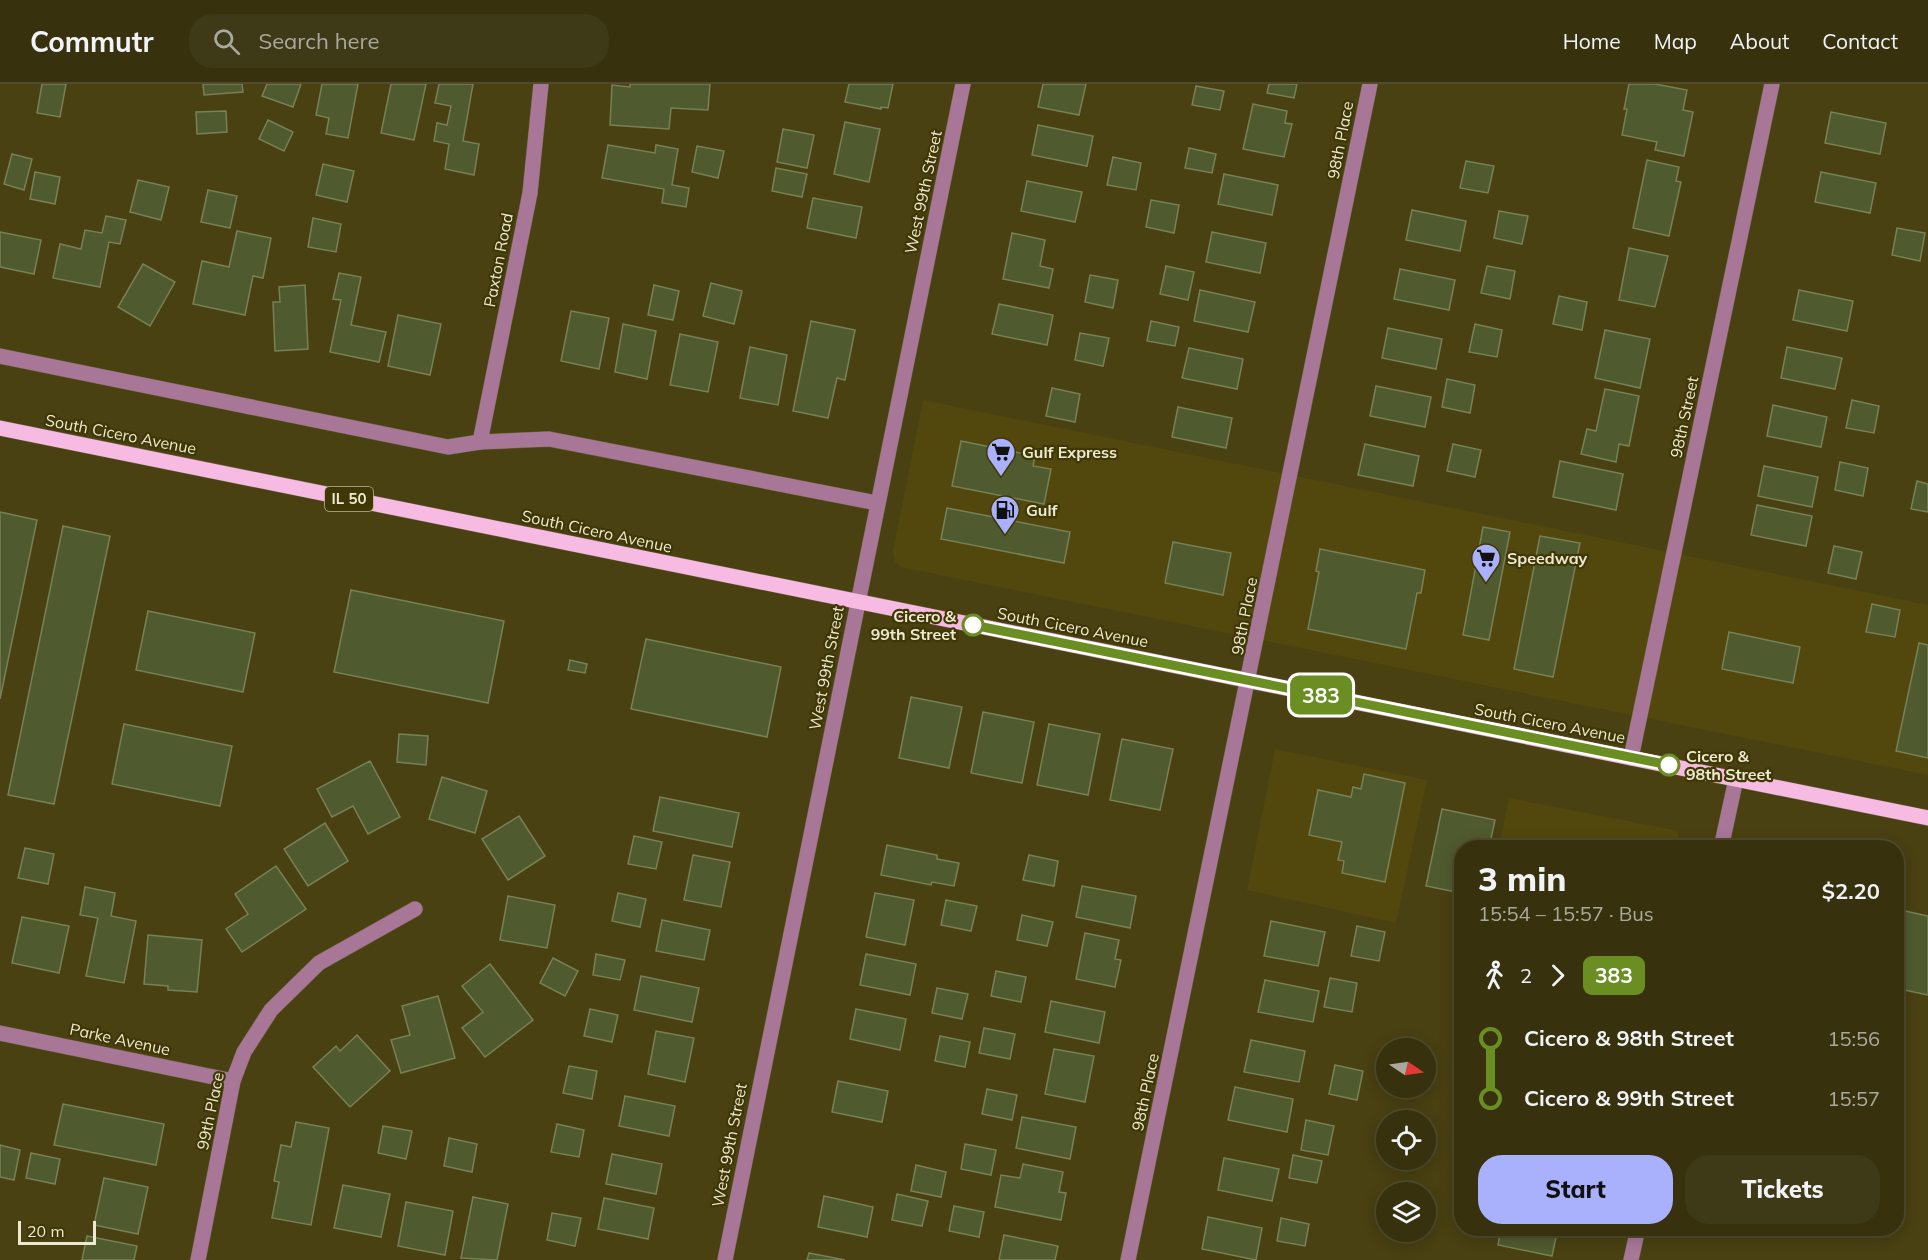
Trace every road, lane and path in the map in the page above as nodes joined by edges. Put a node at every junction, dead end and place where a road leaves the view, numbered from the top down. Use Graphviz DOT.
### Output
graph roads {
  1 [pos="541,84"];
  2 [pos="963,84"];
  3 [pos="1370,84"];
  4 [pos="1772,84"];
  5 [pos="0,356"];
  6 [pos="0,428"];
  7 [pos="480,442"];
  8 [pos="878,503"];
  9 [pos="857,601"];
  10 [pos="1249,680"];
  11 [pos="1632,758"];
  12 [pos="1736,779"];
  13 [pos="1928,818"];
  14 [pos="1723,840"];
  15 [pos="415,909"];
  16 [pos="0,1033"];
  17 [pos="233,1081"];
  18 [pos="1636,1236"];
  19 [pos="198,1260"];
  20 [pos="725,1260"];
  21 [pos="1128,1260"];
  22 [pos="1631,1260"];
  1 -- 7 [label="street, Paxton Road"];
  2 -- 8 [label="street, West 99th Street"];
  3 -- 10 [label="street, 98th Place"];
  4 -- 11 [label="street, 98th Street"];
  5 -- 7 [label="street"];
  6 -- 9 [label="main road, South Cicero Avenue / IL 50"];
  7 -- 8 [label="street"];
  8 -- 9 [label="street, West 99th Street"];
  9 -- 10 [label="main road, South Cicero Avenue / IL 50"];
  9 -- 20 [label="street, West 99th Street"];
  10 -- 11 [label="main road, South Cicero Avenue / IL 50"];
  10 -- 21 [label="street, 98th Place"];
  11 -- 12 [label="main road, South Cicero Avenue / IL 50"];
  12 -- 13 [label="main road, South Cicero Avenue / IL 50"];
  12 -- 14 [label="street"];
  15 -- 17 [label="street, 99th Place"];
  16 -- 17 [label="street, Parke Avenue"];
  17 -- 19 [label="street, 99th Place"];
  18 -- 22 [label="street"];
}
